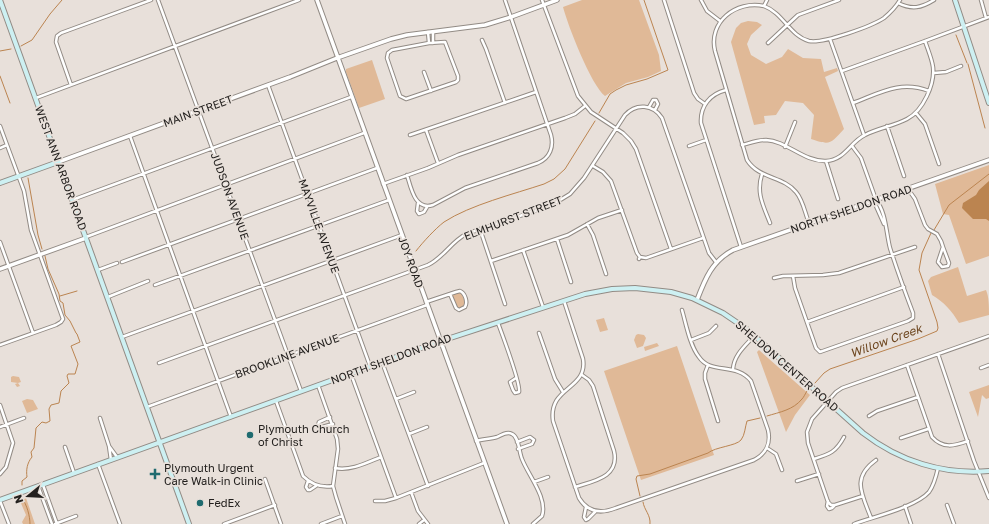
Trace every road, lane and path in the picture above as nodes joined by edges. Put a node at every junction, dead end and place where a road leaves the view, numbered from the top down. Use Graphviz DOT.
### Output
graph roads {
  1 [pos="0,0"];
  2 [pos="151,0"];
  3 [pos="158,0"];
  4 [pos="299,0"];
  5 [pos="317,0"];
  6 [pos="505,0"];
  7 [pos="542,0"];
  8 [pos="557,0"];
  9 [pos="664,0"];
  10 [pos="701,0"];
  11 [pos="767,0"];
  12 [pos="839,0"];
  13 [pos="934,0"];
  14 [pos="955,0"];
  15 [pos="981,0"];
  16 [pos="899,2"];
  17 [pos="544,5"];
  18 [pos="764,6"];
  19 [pos="511,17"];
  20 [pos="988,17"];
  21 [pos="720,21"];
  22 [pos="787,25"];
  23 [pos="964,27"];
  24 [pos="428,32"];
  25 [pos="433,32"];
  26 [pos="830,39"];
  27 [pos="482,40"];
  28 [pos="925,41"];
  29 [pos="768,42"];
  30 [pos="429,43"];
  31 [pos="433,43"];
  32 [pos="175,47"];
  33 [pos="337,58"];
  34 [pos="961,66"];
  35 [pos="842,71"];
  36 [pos="424,72"];
  37 [pos="934,73"];
  38 [pos="71,85"];
  39 [pos="268,85"];
  40 [pos="726,90"];
  41 [pos="431,91"];
  42 [pos="929,91"];
  43 [pos="536,92"];
  44 [pos="351,97"];
  45 [pos="36,98"];
  46 [pos="505,103"];
  47 [pos="853,103"];
  48 [pos="989,103"];
  49 [pos="705,104"];
  50 [pos="585,106"];
  51 [pos="649,107"];
  52 [pos="655,110"];
  53 [pos="199,111"];
  54 [pos="916,113"];
  55 [pos="282,122"];
  56 [pos="795,122"];
  57 [pos="548,124"];
  58 [pos="0,126"];
  59 [pos="887,126"];
  60 [pos="616,129"];
  61 [pos="426,130"];
  62 [pos="364,133"];
  63 [pos="410,135"];
  64 [pos="864,135"];
  65 [pos="130,136"];
  66 [pos="706,140"];
  67 [pos="7,145"];
  68 [pos="742,145"];
  69 [pos="689,146"];
  70 [pos="785,146"];
  71 [pos="852,146"];
  72 [pos="0,148"];
  73 [pos="212,148"];
  74 [pos="296,160"];
  75 [pos="989,160"];
  76 [pos="826,161"];
  77 [pos="58,162"];
  78 [pos="438,163"];
  79 [pos="939,164"];
  80 [pos="592,166"];
  81 [pos="377,168"];
  82 [pos="144,174"];
  83 [pos="762,174"];
  84 [pos="407,176"];
  85 [pos="904,176"];
  86 [pos="18,177"];
  87 [pos="0,183"];
  88 [pos="383,184"];
  89 [pos="226,186"];
  90 [pos="908,189"];
  91 [pos="308,194"];
  92 [pos="838,199"];
  93 [pos="72,200"];
  94 [pos="389,200"];
  95 [pos="876,200"];
  96 [pos="418,203"];
  97 [pos="427,207"];
  98 [pos="622,210"];
  99 [pos="157,211"];
  100 [pos="238,219"];
  101 [pos="770,223"];
  102 [pos="809,223"];
  103 [pos="587,224"];
  104 [pos="319,226"];
  105 [pos="480,229"];
  106 [pos="402,235"];
  107 [pos="86,238"];
  108 [pos="703,238"];
  109 [pos="557,239"];
  110 [pos="0,242"];
  111 [pos="169,244"];
  112 [pos="741,247"];
  113 [pos="915,247"];
  114 [pos="943,247"];
  115 [pos="671,249"];
  116 [pos="523,250"];
  117 [pos="250,251"];
  118 [pos="39,254"];
  119 [pos="893,255"];
  120 [pos="332,261"];
  121 [pos="491,261"];
  122 [pos="122,262"];
  123 [pos="716,262"];
  124 [pos="117,264"];
  125 [pos="8,266"];
  126 [pos="0,269"];
  127 [pos="98,270"];
  128 [pos="414,270"];
  129 [pos="606,274"];
  130 [pos="180,276"];
  131 [pos="793,276"];
  132 [pos="774,278"];
  133 [pos="148,281"];
  134 [pos="571,282"];
  135 [pos="155,285"];
  136 [pos="262,286"];
  137 [pos="904,287"];
  138 [pos="626,288"];
  139 [pos="450,294"];
  140 [pos="344,295"];
  141 [pos="108,297"];
  142 [pos="564,300"];
  143 [pos="697,300"];
  144 [pos="427,304"];
  145 [pos="505,304"];
  146 [pos="543,307"];
  147 [pos="682,310"];
  148 [pos="193,311"];
  149 [pos="275,321"];
  150 [pos="807,322"];
  151 [pos="498,323"];
  152 [pos="716,326"];
  153 [pos="357,330"];
  154 [pos="34,333"];
  155 [pos="539,333"];
  156 [pos="754,336"];
  157 [pos="989,336"];
  158 [pos="122,337"];
  159 [pos="691,340"];
  160 [pos="441,342"];
  161 [pos="0,345"];
  162 [pos="206,346"];
  163 [pos="938,354"];
  164 [pos="288,356"];
  165 [pos="382,362"];
  166 [pos="159,363"];
  167 [pos="708,365"];
  168 [pos="907,365"];
  169 [pos="989,365"];
  170 [pos="370,366"];
  171 [pos="981,368"];
  172 [pos="733,369"];
  173 [pos="351,373"];
  174 [pos="582,375"];
  175 [pos="516,378"];
  176 [pos="218,381"];
  177 [pos="318,386"];
  178 [pos="301,391"];
  179 [pos="414,392"];
  180 [pos="563,392"];
  181 [pos="918,397"];
  182 [pos="396,399"];
  183 [pos="276,401"];
  184 [pos="828,401"];
  185 [pos="0,405"];
  186 [pos="147,408"];
  187 [pos="868,416"];
  188 [pos="231,417"];
  189 [pos="330,417"];
  190 [pos="24,418"];
  191 [pos="100,418"];
  192 [pos="718,421"];
  193 [pos="7,424"];
  194 [pos="333,424"];
  195 [pos="0,427"];
  196 [pos="427,427"];
  197 [pos="928,429"];
  198 [pos="409,434"];
  199 [pos="844,436"];
  200 [pos="902,438"];
  201 [pos="476,441"];
  202 [pos="968,441"];
  203 [pos="160,442"];
  204 [pos="517,442"];
  205 [pos="109,446"];
  206 [pos="65,447"];
  207 [pos="767,448"];
  208 [pos="518,449"];
  209 [pos="117,457"];
  210 [pos="381,457"];
  211 [pos="111,460"];
  212 [pos="814,460"];
  213 [pos="876,460"];
  214 [pos="484,463"];
  215 [pos="98,464"];
  216 [pos="335,468"];
  217 [pos="938,468"];
  218 [pos="782,470"];
  219 [pos="989,471"];
  220 [pos="979,472"];
  221 [pos="74,473"];
  222 [pos="0,474"];
  223 [pos="819,474"];
  224 [pos="548,477"];
  225 [pos="265,479"];
  226 [pos="308,481"];
  227 [pos="797,481"];
  228 [pos="534,482"];
  229 [pos="40,485"];
  230 [pos="316,486"];
  231 [pos="334,486"];
  232 [pos="428,486"];
  233 [pos="576,487"];
  234 [pos="411,492"];
  235 [pos="863,496"];
  236 [pos="396,498"];
  237 [pos="989,498"];
  238 [pos="0,500"];
  239 [pos="375,501"];
  240 [pos="828,501"];
  241 [pos="275,505"];
  242 [pos="833,505"];
  243 [pos="947,505"];
  244 [pos="905,506"];
  245 [pos="586,507"];
  246 [pos="596,511"];
  247 [pos="76,516"];
  248 [pos="342,516"];
  249 [pos="870,518"];
  250 [pos="424,520"];
  251 [pos="9,524"];
  252 [pos="52,524"];
  253 [pos="56,524"];
  254 [pos="120,524"];
  255 [pos="189,524"];
  256 [pos="227,524"];
  257 [pos="281,524"];
  258 [pos="321,524"];
  259 [pos="345,524"];
  260 [pos="419,524"];
  261 [pos="428,524"];
  262 [pos="507,524"];
  263 [pos="533,524"];
  264 [pos="854,524"];
  265 [pos="911,524"];
  266 [pos="954,524"];
  1 -- 45 [label="main road, WEST ANN ARBOR ROAD"];
  2 -- 38 [label="street"];
  3 -- 32 [label="street, JUDSON AVENUE"];
  4 -- 32 [label="street"];
  5 -- 33 [label="street, JOY ROAD"];
  6 -- 19 [label="street"];
  7 -- 17 [label="street"];
  8 -- 17 [label="street, MAIN STREET"];
  9 -- 49 [label="street"];
  10 -- 21 [label="street"];
  11 -- 18 [label="street"];
  12 -- 22 [label="street"];
  13 -- 16 [label="street"];
  14 -- 23 [label="main road"];
  15 -- 20 [label="street"];
  16 -- 26 [label="street"];
  17 -- 19 [label="street, MAIN STREET"];
  17 -- 50 [label="street"];
  18 -- 21 [label="street"];
  18 -- 22 [label="street"];
  19 -- 25 [label="street, MAIN STREET"];
  19 -- 43 [label="street"];
  20 -- 23 [label="street"];
  21 -- 40 [label="street"];
  22 -- 26 [label="street"];
  22 -- 29 [label="street"];
  23 -- 28 [label="street"];
  23 -- 48 [label="main road"];
  24 -- 25 [label="street, MAIN STREET"];
  24 -- 30 [label="street"];
  24 -- 33 [label="street, MAIN STREET"];
  25 -- 31 [label="street"];
  26 -- 35 [label="street"];
  27 -- 46 [label="street"];
  28 -- 35 [label="street"];
  28 -- 37 [label="street"];
  30 -- 31 [label="street"];
  30 -- 41 [label="street"];
  31 -- 41 [label="street"];
  32 -- 38 [label="street"];
  32 -- 53 [label="street, JUDSON AVENUE"];
  33 -- 39 [label="street, MAIN STREET"];
  33 -- 44 [label="street, JOY ROAD"];
  34 -- 37 [label="street"];
  35 -- 47 [label="street"];
  36 -- 41 [label="street"];
  37 -- 42 [label="street"];
  38 -- 45 [label="street"];
  39 -- 53 [label="street, MAIN STREET"];
  39 -- 55 [label="street, MAYVILLE AVENUE"];
  40 -- 49 [label="street"];
  40 -- 68 [label="street"];
  42 -- 47 [label="street"];
  42 -- 54 [label="street"];
  43 -- 46 [label="street"];
  43 -- 57 [label="street"];
  44 -- 55 [label="street"];
  44 -- 62 [label="street, JOY ROAD"];
  45 -- 77 [label="main road, WEST ANN ARBOR ROAD"];
  46 -- 61 [label="street"];
  47 -- 64 [label="street"];
  49 -- 66 [label="street"];
  50 -- 57 [label="street"];
  50 -- 60 [label="street"];
  51 -- 52 [label="street"];
  51 -- 52 [label="street, ELMHURST STREET"];
  51 -- 60 [label="street, ELMHURST STREET"];
  52 -- 108 [label="street"];
  53 -- 65 [label="street, MAIN STREET"];
  53 -- 73 [label="street, JUDSON AVENUE"];
  54 -- 59 [label="street"];
  54 -- 79 [label="street"];
  55 -- 73 [label="street"];
  55 -- 74 [label="street, MAYVILLE AVENUE"];
  56 -- 70 [label="street"];
  57 -- 78 [label="street"];
  57 -- 97 [label="street"];
  58 -- 67 [label="street"];
  59 -- 64 [label="street"];
  59 -- 85 [label="street"];
  60 -- 80 [label="street, ELMHURST STREET"];
  60 -- 115 [label="street"];
  61 -- 63 [label="street"];
  61 -- 78 [label="street"];
  62 -- 74 [label="street"];
  62 -- 81 [label="street, JOY ROAD"];
  64 -- 71 [label="street"];
  65 -- 77 [label="street, MAIN STREET"];
  65 -- 82 [label="street"];
  66 -- 69 [label="street"];
  66 -- 112 [label="street"];
  67 -- 72 [label="street"];
  67 -- 86 [label="street"];
  68 -- 70 [label="street"];
  68 -- 83 [label="street"];
  70 -- 76 [label="street"];
  71 -- 76 [label="street"];
  71 -- 95 [label="street"];
  73 -- 82 [label="street"];
  73 -- 89 [label="street, JUDSON AVENUE"];
  74 -- 89 [label="street"];
  74 -- 91 [label="street, MAYVILLE AVENUE"];
  75 -- 90 [label="street, NORTH SHELDON ROAD"];
  76 -- 92 [label="street"];
  77 -- 86 [label="main road"];
  77 -- 93 [label="main road, WEST ANN ARBOR ROAD"];
  78 -- 84 [label="street"];
  80 -- 98 [label="street"];
  80 -- 105 [label="street, ELMHURST STREET"];
  81 -- 88 [label="street, JOY ROAD"];
  81 -- 91 [label="street"];
  82 -- 93 [label="street"];
  82 -- 99 [label="street"];
  83 -- 101 [label="street"];
  83 -- 102 [label="street"];
  84 -- 88 [label="street"];
  84 -- 96 [label="street"];
  86 -- 87 [label="main road"];
  86 -- 118 [label="street"];
  88 -- 94 [label="street, JOY ROAD"];
  89 -- 99 [label="street"];
  89 -- 100 [label="street, JUDSON AVENUE"];
  90 -- 95 [label="street, NORTH SHELDON ROAD"];
  90 -- 114 [label="street"];
  91 -- 100 [label="street"];
  91 -- 104 [label="street, MAYVILLE AVENUE"];
  93 -- 107 [label="main road, WEST ANN ARBOR ROAD"];
  94 -- 104 [label="street"];
  94 -- 106 [label="street, JOY ROAD"];
  95 -- 102 [label="street, NORTH SHELDON ROAD"];
  95 -- 119 [label="street"];
  96 -- 97 [label="street"];
  96 -- 97 [label="street"];
  98 -- 103 [label="street"];
  98 -- 115 [label="street"];
  99 -- 107 [label="street"];
  99 -- 111 [label="street"];
  100 -- 111 [label="street"];
  100 -- 117 [label="street, JUDSON AVENUE"];
  102 -- 112 [label="street, NORTH SHELDON ROAD"];
  103 -- 109 [label="street"];
  103 -- 129 [label="street"];
  104 -- 117 [label="street"];
  104 -- 120 [label="street, MAYVILLE AVENUE"];
  105 -- 121 [label="street"];
  105 -- 128 [label="street, ELMHURST STREET"];
  106 -- 120 [label="street"];
  106 -- 128 [label="street, JOY ROAD"];
  107 -- 118 [label="street"];
  107 -- 127 [label="main road, WEST ANN ARBOR ROAD"];
  108 -- 115 [label="street"];
  108 -- 123 [label="street"];
  109 -- 116 [label="street"];
  109 -- 134 [label="street"];
  110 -- 125 [label="street"];
  111 -- 122 [label="street"];
  111 -- 130 [label="street"];
  112 -- 123 [label="street, NORTH SHELDON ROAD"];
  113 -- 119 [label="street"];
  114 -- 114 [label="street"];
  116 -- 121 [label="street"];
  116 -- 146 [label="street"];
  117 -- 130 [label="street"];
  117 -- 136 [label="street, JUDSON AVENUE"];
  118 -- 125 [label="street"];
  118 -- 154 [label="street"];
  119 -- 131 [label="street"];
  119 -- 137 [label="street"];
  120 -- 136 [label="street"];
  120 -- 140 [label="street, MAYVILLE AVENUE"];
  121 -- 145 [label="street"];
  123 -- 143 [label="street"];
  124 -- 127 [label="street"];
  125 -- 126 [label="street"];
  125 -- 154 [label="street"];
  127 -- 141 [label="main road, WEST ANN ARBOR ROAD"];
  128 -- 140 [label="street, ELMHURST STREET"];
  128 -- 144 [label="street, JOY ROAD"];
  130 -- 135 [label="street"];
  130 -- 148 [label="street"];
  131 -- 132 [label="street"];
  131 -- 150 [label="street"];
  133 -- 141 [label="street"];
  136 -- 148 [label="street"];
  136 -- 149 [label="street, JUDSON AVENUE"];
  137 -- 150 [label="street"];
  137 -- 150 [label="street"];
  138 -- 142 [label="main road, NORTH SHELDON ROAD"];
  138 -- 143 [label="main road, SHELDON CENTER ROAD"];
  139 -- 139 [label="street"];
  139 -- 144 [label="street, BROOKLINE AVENUE"];
  140 -- 149 [label="street, ELMHURST STREET"];
  140 -- 153 [label="street, MAYVILLE AVENUE"];
  141 -- 158 [label="main road, WEST ANN ARBOR ROAD"];
  142 -- 146 [label="main road, NORTH SHELDON ROAD"];
  142 -- 174 [label="street"];
  143 -- 156 [label="main road, SHELDON CENTER ROAD"];
  144 -- 153 [label="street, BROOKLINE AVENUE"];
  144 -- 160 [label="street, JOY ROAD"];
  146 -- 151 [label="main road, NORTH SHELDON ROAD"];
  147 -- 159 [label="street"];
  148 -- 158 [label="street"];
  148 -- 162 [label="street"];
  149 -- 162 [label="street, ELMHURST STREET"];
  149 -- 164 [label="street, JUDSON AVENUE"];
  151 -- 160 [label="main road, NORTH SHELDON ROAD"];
  151 -- 175 [label="street"];
  152 -- 159 [label="street"];
  153 -- 164 [label="street, BROOKLINE AVENUE"];
  153 -- 170 [label="street, MAYVILLE AVENUE"];
  154 -- 161 [label="street"];
  155 -- 180 [label="street"];
  156 -- 172 [label="street"];
  156 -- 184 [label="main road, SHELDON CENTER ROAD"];
  157 -- 163 [label="street"];
  158 -- 186 [label="main road, WEST ANN ARBOR ROAD"];
  159 -- 167 [label="street"];
  160 -- 165 [label="main road, NORTH SHELDON ROAD"];
  160 -- 201 [label="street, JOY ROAD"];
  162 -- 166 [label="street, ELMHURST STREET"];
  162 -- 176 [label="street"];
  163 -- 168 [label="street"];
  163 -- 202 [label="street"];
  164 -- 176 [label="street, BROOKLINE AVENUE"];
  164 -- 178 [label="street, JUDSON AVENUE"];
  165 -- 170 [label="main road, NORTH SHELDON ROAD"];
  165 -- 182 [label="street"];
  167 -- 172 [label="street"];
  167 -- 192 [label="street"];
  168 -- 181 [label="street"];
  168 -- 184 [label="street"];
  169 -- 171 [label="street"];
  170 -- 173 [label="main road, NORTH SHELDON ROAD"];
  172 -- 207 [label="street"];
  173 -- 177 [label="main road, NORTH SHELDON ROAD"];
  173 -- 210 [label="street"];
  174 -- 180 [label="street"];
  174 -- 233 [label="street"];
  175 -- 175 [label="street"];
  176 -- 186 [label="street, BROOKLINE AVENUE"];
  176 -- 188 [label="street"];
  177 -- 178 [label="main road, NORTH SHELDON ROAD"];
  177 -- 189 [label="street"];
  178 -- 183 [label="main road, NORTH SHELDON ROAD"];
  179 -- 182 [label="street"];
  180 -- 233 [label="street"];
  181 -- 187 [label="street"];
  181 -- 197 [label="street"];
  182 -- 198 [label="street"];
  183 -- 188 [label="main road, NORTH SHELDON ROAD"];
  183 -- 226 [label="street"];
  184 -- 212 [label="street"];
  184 -- 217 [label="main road, SHELDON CENTER ROAD"];
  185 -- 193 [label="street"];
  186 -- 203 [label="main road"];
  188 -- 203 [label="main road, NORTH SHELDON ROAD"];
  189 -- 194 [label="street"];
  189 -- 194 [label="street"];
  190 -- 193 [label="street"];
  191 -- 205 [label="street"];
  193 -- 195 [label="street"];
  193 -- 222 [label="street"];
  194 -- 216 [label="street"];
  196 -- 198 [label="street"];
  197 -- 200 [label="street"];
  197 -- 202 [label="street"];
  198 -- 232 [label="street"];
  199 -- 212 [label="street"];
  201 -- 204 [label="street"];
  201 -- 214 [label="street, JOY ROAD"];
  202 -- 220 [label="street"];
  203 -- 209 [label="main road, NORTH SHELDON ROAD"];
  203 -- 255 [label="main road"];
  204 -- 208 [label="street"];
  204 -- 208 [label="street"];
  205 -- 209 [label="street"];
  205 -- 211 [label="street"];
  206 -- 221 [label="street"];
  207 -- 218 [label="street"];
  207 -- 246 [label="street"];
  208 -- 228 [label="street"];
  209 -- 211 [label="main road, NORTH SHELDON ROAD"];
  210 -- 216 [label="street"];
  210 -- 236 [label="street"];
  211 -- 215 [label="main road, NORTH SHELDON ROAD"];
  212 -- 223 [label="street"];
  213 -- 235 [label="street"];
  214 -- 232 [label="street"];
  214 -- 262 [label="street, JOY ROAD"];
  215 -- 221 [label="main road, NORTH SHELDON ROAD"];
  215 -- 254 [label="street"];
  216 -- 231 [label="street"];
  217 -- 220 [label="main road, SHELDON CENTER ROAD"];
  217 -- 244 [label="street"];
  219 -- 220 [label="main road, SHELDON CENTER ROAD"];
  220 -- 237 [label="street"];
  221 -- 229 [label="main road, NORTH SHELDON ROAD"];
  223 -- 227 [label="street"];
  223 -- 240 [label="street"];
  224 -- 228 [label="street"];
  225 -- 241 [label="street"];
  226 -- 230 [label="street"];
  226 -- 230 [label="street"];
  228 -- 263 [label="street"];
  229 -- 238 [label="main road, NORTH SHELDON ROAD"];
  229 -- 252 [label="street"];
  229 -- 253 [label="street"];
  230 -- 231 [label="street"];
  231 -- 248 [label="street"];
  232 -- 234 [label="street"];
  233 -- 245 [label="street"];
  234 -- 236 [label="street"];
  234 -- 250 [label="street"];
  235 -- 242 [label="street"];
  235 -- 249 [label="street"];
  236 -- 239 [label="street"];
  238 -- 251 [label="street"];
  240 -- 242 [label="street"];
  240 -- 242 [label="street"];
  241 -- 256 [label="street"];
  241 -- 257 [label="street"];
  243 -- 266 [label="street"];
  244 -- 249 [label="street"];
  244 -- 265 [label="street"];
  245 -- 246 [label="street"];
  245 -- 246 [label="street"];
  247 -- 253 [label="street"];
  248 -- 258 [label="street"];
  248 -- 259 [label="street"];
  249 -- 264 [label="street"];
  250 -- 260 [label="street"];
  250 -- 261 [label="street"];
}
